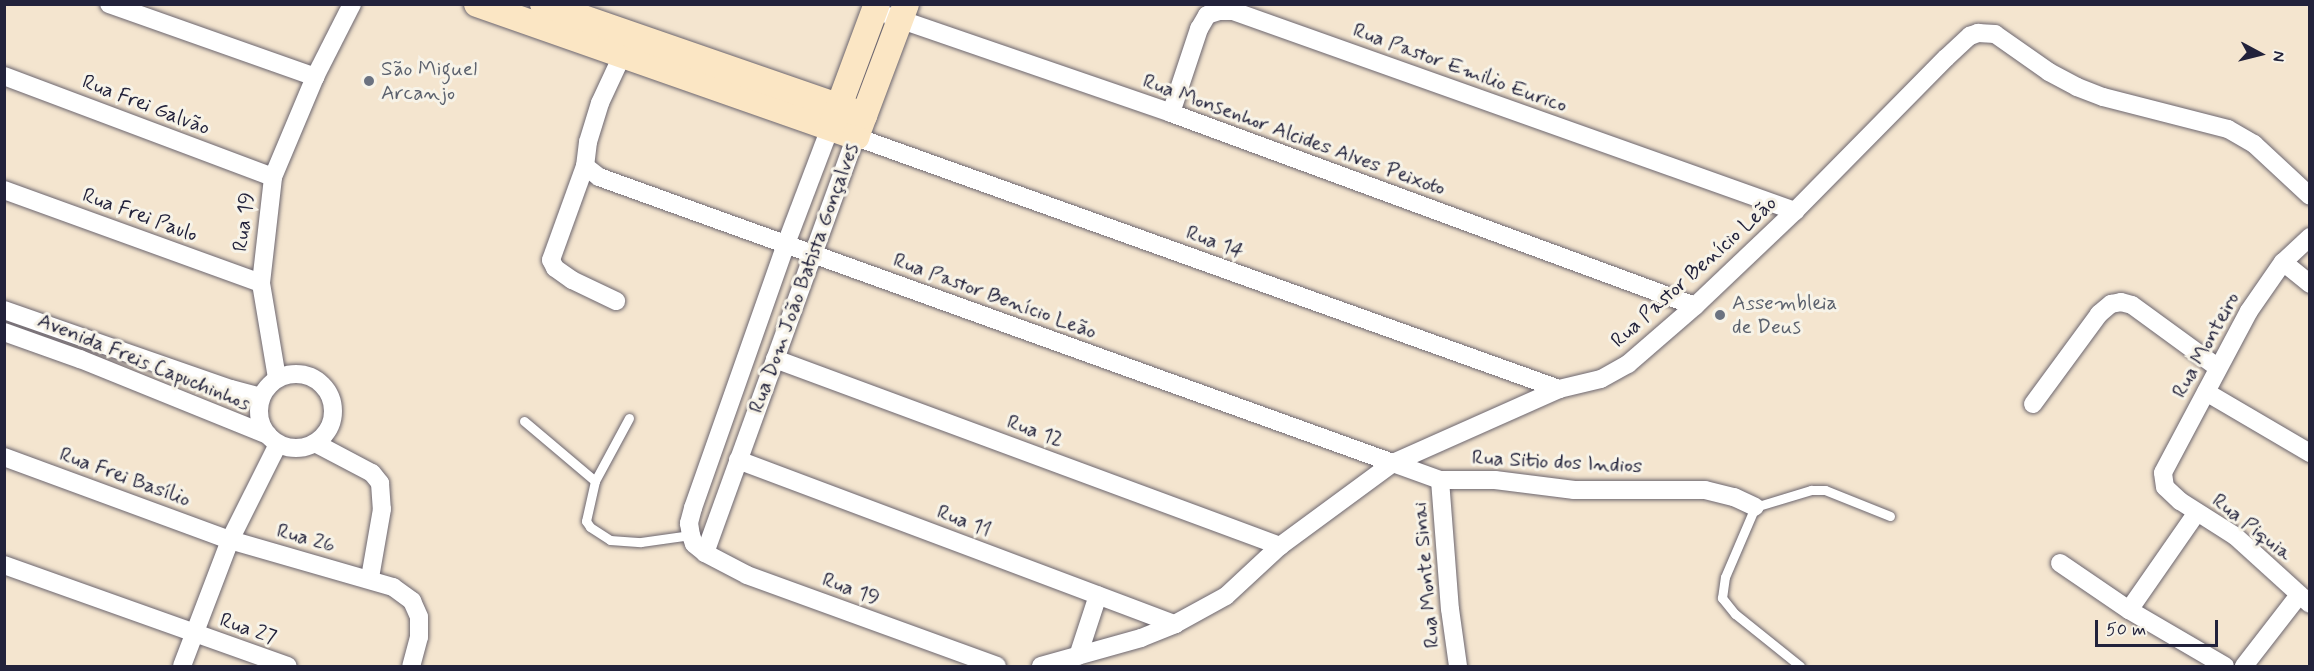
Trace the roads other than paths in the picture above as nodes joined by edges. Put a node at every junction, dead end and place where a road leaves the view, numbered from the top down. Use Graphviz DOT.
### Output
graph roads {
  1 [pos="109,4"];
  2 [pos="351,4"];
  3 [pos="477,4"];
  4 [pos="543,4"];
  5 [pos="876,7"];
  6 [pos="903,12"];
  7 [pos="627,45"];
  8 [pos="4,76"];
  9 [pos="315,77"];
  10 [pos="1171,113"];
  11 [pos="834,118"];
  12 [pos="860,126"];
  13 [pos="585,166"];
  14 [pos="273,177"];
  15 [pos="4,190"];
  16 [pos="2310,196"];
  17 [pos="1795,211"];
  18 [pos="2310,237"];
  19 [pos="786,244"];
  20 [pos="813,255"];
  21 [pos="2283,262"];
  22 [pos="261,283"];
  23 [pos="2310,284"];
  24 [pos="616,301"];
  25 [pos="1695,306"];
  26 [pos="4,310"];
  27 [pos="4,332"];
  28 [pos="775,359"];
  29 [pos="2217,367"];
  30 [pos="277,378"];
  31 [pos="1559,389"];
  32 [pos="2206,392"];
  33 [pos="261,397"];
  34 [pos="2033,404"];
  35 [pos="629,418"];
  36 [pos="524,421"];
  37 [pos="273,440"];
  38 [pos="315,443"];
  39 [pos="2310,453"];
  40 [pos="4,457"];
  41 [pos="738,460"];
  42 [pos="1393,463"];
  43 [pos="1440,480"];
  44 [pos="595,481"];
  45 [pos="2165,487"];
  46 [pos="1755,507"];
  47 [pos="2197,512"];
  48 [pos="1890,516"];
  49 [pos="230,540"];
  50 [pos="696,544"];
  51 [pos="1280,546"];
  52 [pos="2060,563"];
  53 [pos="4,565"];
  54 [pos="370,579"];
  55 [pos="1098,596"];
  56 [pos="2304,599"];
  57 [pos="2129,610"];
  58 [pos="1175,624"];
  59 [pos="193,633"];
  60 [pos="1078,656"];
  61 [pos="182,666"];
  62 [pos="288,666"];
  63 [pos="411,666"];
  64 [pos="997,666"];
  65 [pos="1047,666"];
  66 [pos="1458,666"];
  67 [pos="1800,666"];
  68 [pos="2225,666"];
  69 [pos="2244,666"];
  1 -- 9 [label="street"];
  2 -- 9 [label="street, Rua 19"];
  3 -- 7 [label="street"];
  4 -- 7 [label="street"];
  5 -- 6 [label="street, Rua Monsenhor Alcides Alves Peixoto"];
  5 -- 11 [label="street, Rua Dom João Batista Gonçalves"];
  6 -- 10 [label="street, Rua Monsenhor Alcides Alves Peixoto"];
  6 -- 12 [label="street, Rua Dom João Batista Gonçalves"];
  7 -- 11 [label="street"];
  7 -- 13 [label="street"];
  8 -- 14 [label="street, Rua Frei Galvão"];
  9 -- 14 [label="street, Rua 19"];
  10 -- 17 [label="street, Rua Pastor Emilio Eurico"];
  10 -- 25 [label="street, Rua Monsenhor Alcides Alves Peixoto"];
  11 -- 12 [label="street"];
  11 -- 19 [label="street, Rua Dom João Batista Gonçalves"];
  12 -- 20 [label="street, Rua Dom João Batista Gonçalves"];
  12 -- 31 [label="street, Rua 14"];
  13 -- 19 [label="street, Rua Pastor Benício Leão"];
  13 -- 24 [label="street"];
  14 -- 22 [label="street, Rua 19"];
  15 -- 22 [label="street, Rua Frei Paulo"];
  16 -- 17 [label="street, Rua Pastor Benício Leão"];
  17 -- 25 [label="street, Rua Pastor Benício Leão"];
  18 -- 21 [label="street, Rua Monteiro"];
  19 -- 20 [label="street, Rua Pastor Benício Leão"];
  19 -- 50 [label="street, Rua Dom João Batista Gonçalves"];
  20 -- 28 [label="street, Rua Dom João Batista Gonçalves"];
  20 -- 42 [label="street, Rua Pastor Benício Leão"];
  21 -- 23 [label="street"];
  21 -- 29 [label="street, Rua Monteiro"];
  22 -- 30 [label="street, Rua 19"];
  25 -- 31 [label="street, Rua Pastor Benício Leão"];
  26 -- 33 [label="street, Avenida Freis Capuchinhos"];
  27 -- 37 [label="street, Avenida Freis Capuchinhos"];
  28 -- 41 [label="street, Rua Dom João Batista Gonçalves"];
  28 -- 51 [label="street, Rua 12"];
  29 -- 32 [label="street, Rua Monteiro"];
  29 -- 34 [label="street"];
  30 -- 33 [label="street"];
  30 -- 38 [label="street"];
  31 -- 42 [label="street, Rua Pastor Benício Leão"];
  32 -- 39 [label="street"];
  32 -- 45 [label="street, Rua Monteiro"];
  33 -- 37 [label="street"];
  35 -- 44 [label="lane"];
  36 -- 44 [label="lane"];
  37 -- 38 [label="street"];
  37 -- 49 [label="street"];
  38 -- 54 [label="street"];
  40 -- 49 [label="street, Rua Frei Basílio"];
  41 -- 50 [label="street, Rua Dom João Batista Gonçalves"];
  41 -- 55 [label="street, Rua 11"];
  42 -- 43 [label="street, Rua Sitio dos Indios"];
  42 -- 51 [label="street, Rua Pastor Benício Leão"];
  43 -- 46 [label="street, Rua Sitio dos Indios"];
  43 -- 66 [label="street, Rua Monte Sinai"];
  44 -- 50 [label="lane"];
  45 -- 47 [label="street, Rua Piquia"];
  46 -- 48 [label="lane"];
  46 -- 67 [label="lane"];
  47 -- 56 [label="street, Rua Piquia"];
  47 -- 57 [label="street"];
  49 -- 54 [label="street, Rua 26"];
  49 -- 59 [label="street"];
  50 -- 64 [label="street, Rua 19"];
  51 -- 58 [label="street, Rua Pastor Benício Leão"];
  52 -- 57 [label="street"];
  53 -- 59 [label="street, Rua 27"];
  54 -- 63 [label="street, Rua 26"];
  55 -- 58 [label="street, Rua 11"];
  55 -- 60 [label="street"];
  56 -- 69 [label="street"];
  57 -- 68 [label="street"];
  58 -- 60 [label="street, Rua Pastor Benício Leão"];
  59 -- 61 [label="street"];
  59 -- 62 [label="street, Rua 27"];
  60 -- 65 [label="street, Rua Pastor Benício Leão"];
}
